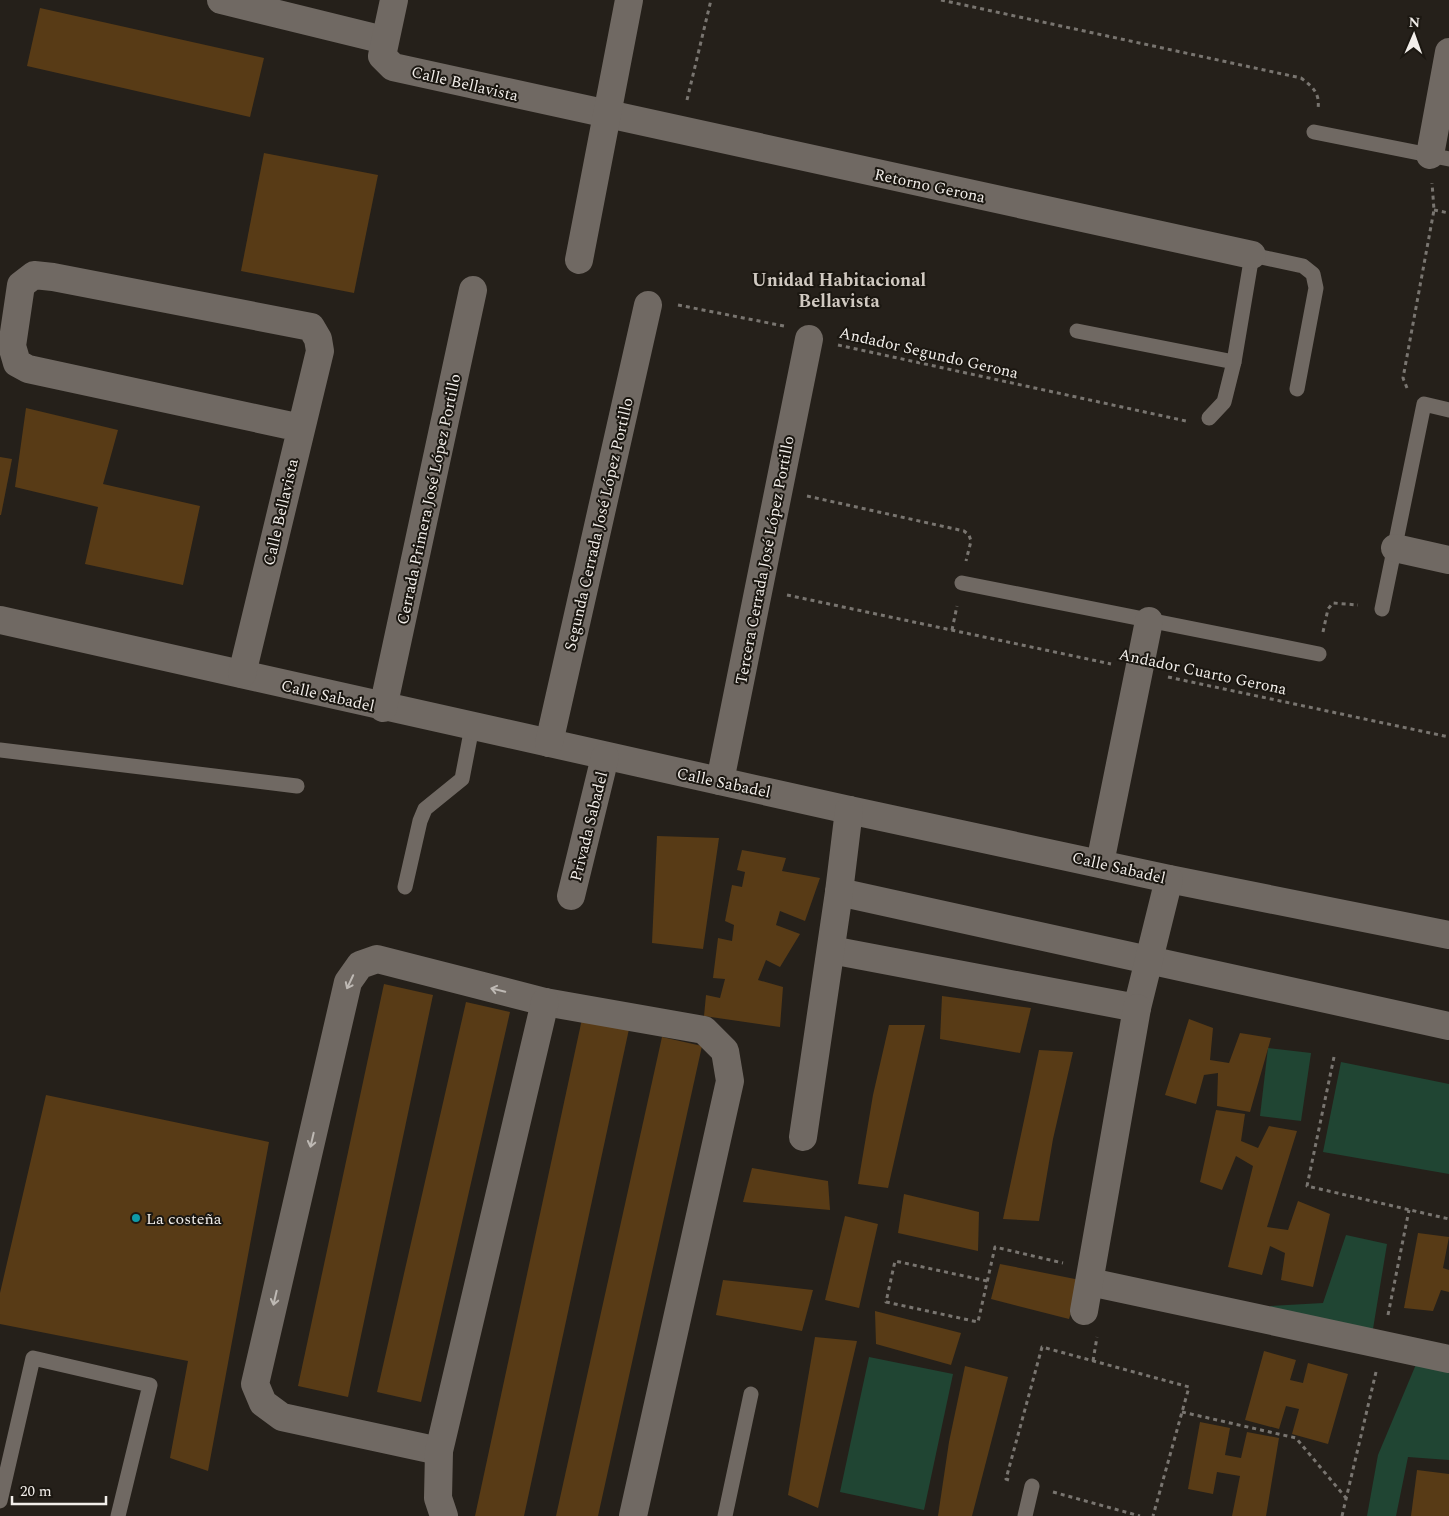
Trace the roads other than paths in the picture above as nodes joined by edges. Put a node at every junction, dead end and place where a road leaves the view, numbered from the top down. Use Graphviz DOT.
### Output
graph roads {
  1 [pos="221,0"];
  2 [pos="394,0"];
  3 [pos="630,0"];
  4 [pos="384,40"];
  5 [pos="1449,52"];
  6 [pos="607,115"];
  7 [pos="1314,132"];
  8 [pos="1439,157"];
  9 [pos="1252,256"];
  10 [pos="579,260"];
  11 [pos="473,290"];
  12 [pos="648,305"];
  13 [pos="1077,331"];
  14 [pos="809,338"];
  15 [pos="1234,362"];
  16 [pos="1297,389"];
  17 [pos="1449,410"];
  18 [pos="1209,418"];
  19 [pos="301,428"];
  20 [pos="1395,548"];
  21 [pos="1449,560"];
  22 [pos="962,583"];
  23 [pos="1382,610"];
  24 [pos="0,620"];
  25 [pos="1148,621"];
  26 [pos="1319,654"];
  27 [pos="242,674"];
  28 [pos="383,708"];
  29 [pos="472,727"];
  30 [pos="549,743"];
  31 [pos="0,750"];
  32 [pos="605,756"];
  33 [pos="720,781"];
  34 [pos="297,786"];
  35 [pos="849,810"];
  36 [pos="1100,862"];
  37 [pos="1169,878"];
  38 [pos="405,887"];
  39 [pos="840,892"];
  40 [pos="572,896"];
  41 [pos="1449,935"];
  42 [pos="831,950"];
  43 [pos="1148,960"];
  44 [pos="545,1002"];
  45 [pos="1137,1008"];
  46 [pos="1449,1026"];
  47 [pos="803,1138"];
  48 [pos="1091,1276"];
  49 [pos="1084,1310"];
  50 [pos="1449,1359"];
  51 [pos="751,1394"];
  52 [pos="439,1451"];
  53 [pos="1032,1486"];
  54 [pos="0,1501"];
  55 [pos="118,1516"];
  56 [pos="444,1516"];
  57 [pos="633,1516"];
  58 [pos="725,1516"];
  59 [pos="1024,1516"];
  1 -- 4 [label="street"];
  2 -- 4 [label="street, Calle Bellavista"];
  3 -- 6 [label="street"];
  4 -- 6 [label="street, Calle Bellavista"];
  5 -- 8 [label="street"];
  6 -- 9 [label="street, Retorno Gerona"];
  6 -- 10 [label="street"];
  7 -- 8 [label="lane"];
  9 -- 15 [label="lane"];
  9 -- 16 [label="lane"];
  11 -- 28 [label="street, Cerrada Primera José López Portillo"];
  12 -- 30 [label="street, Segunda Cerrada José López Portillo"];
  13 -- 15 [label="lane"];
  14 -- 33 [label="street, Tercera Cerrada José López Portillo"];
  15 -- 18 [label="lane"];
  17 -- 20 [label="lane"];
  19 -- 19 [label="street, Calle Bellavista"];
  19 -- 27 [label="street, Calle Bellavista"];
  20 -- 21 [label="street"];
  20 -- 23 [label="lane"];
  22 -- 25 [label="lane"];
  24 -- 27 [label="street, Calle Sabadel"];
  25 -- 26 [label="lane"];
  25 -- 36 [label="street"];
  27 -- 28 [label="street, Calle Sabadel"];
  28 -- 29 [label="street, Calle Sabadel"];
  29 -- 30 [label="street, Calle Sabadel"];
  29 -- 38 [label="lane"];
  30 -- 32 [label="street, Calle Sabadel"];
  31 -- 34 [label="lane"];
  32 -- 33 [label="street, Calle Sabadel"];
  32 -- 40 [label="street, Privada Sabadel"];
  33 -- 35 [label="street, Calle Sabadel"];
  35 -- 36 [label="street, Calle Sabadel"];
  35 -- 39 [label="street"];
  36 -- 37 [label="street, Calle Sabadel"];
  37 -- 41 [label="street, Calle Sabadel"];
  37 -- 43 [label="street"];
  39 -- 42 [label="street"];
  39 -- 43 [label="street"];
  42 -- 45 [label="street"];
  42 -- 47 [label="street"];
  43 -- 45 [label="street"];
  43 -- 46 [label="street"];
  44 -- 52 [label="street"];
  44 -- 52 [label="street, one-way"];
  44 -- 57 [label="street"];
  45 -- 48 [label="street"];
  48 -- 49 [label="street"];
  48 -- 50 [label="street"];
  51 -- 58 [label="lane"];
  52 -- 56 [label="street"];
  53 -- 59 [label="lane"];
  54 -- 55 [label="lane"];
}
